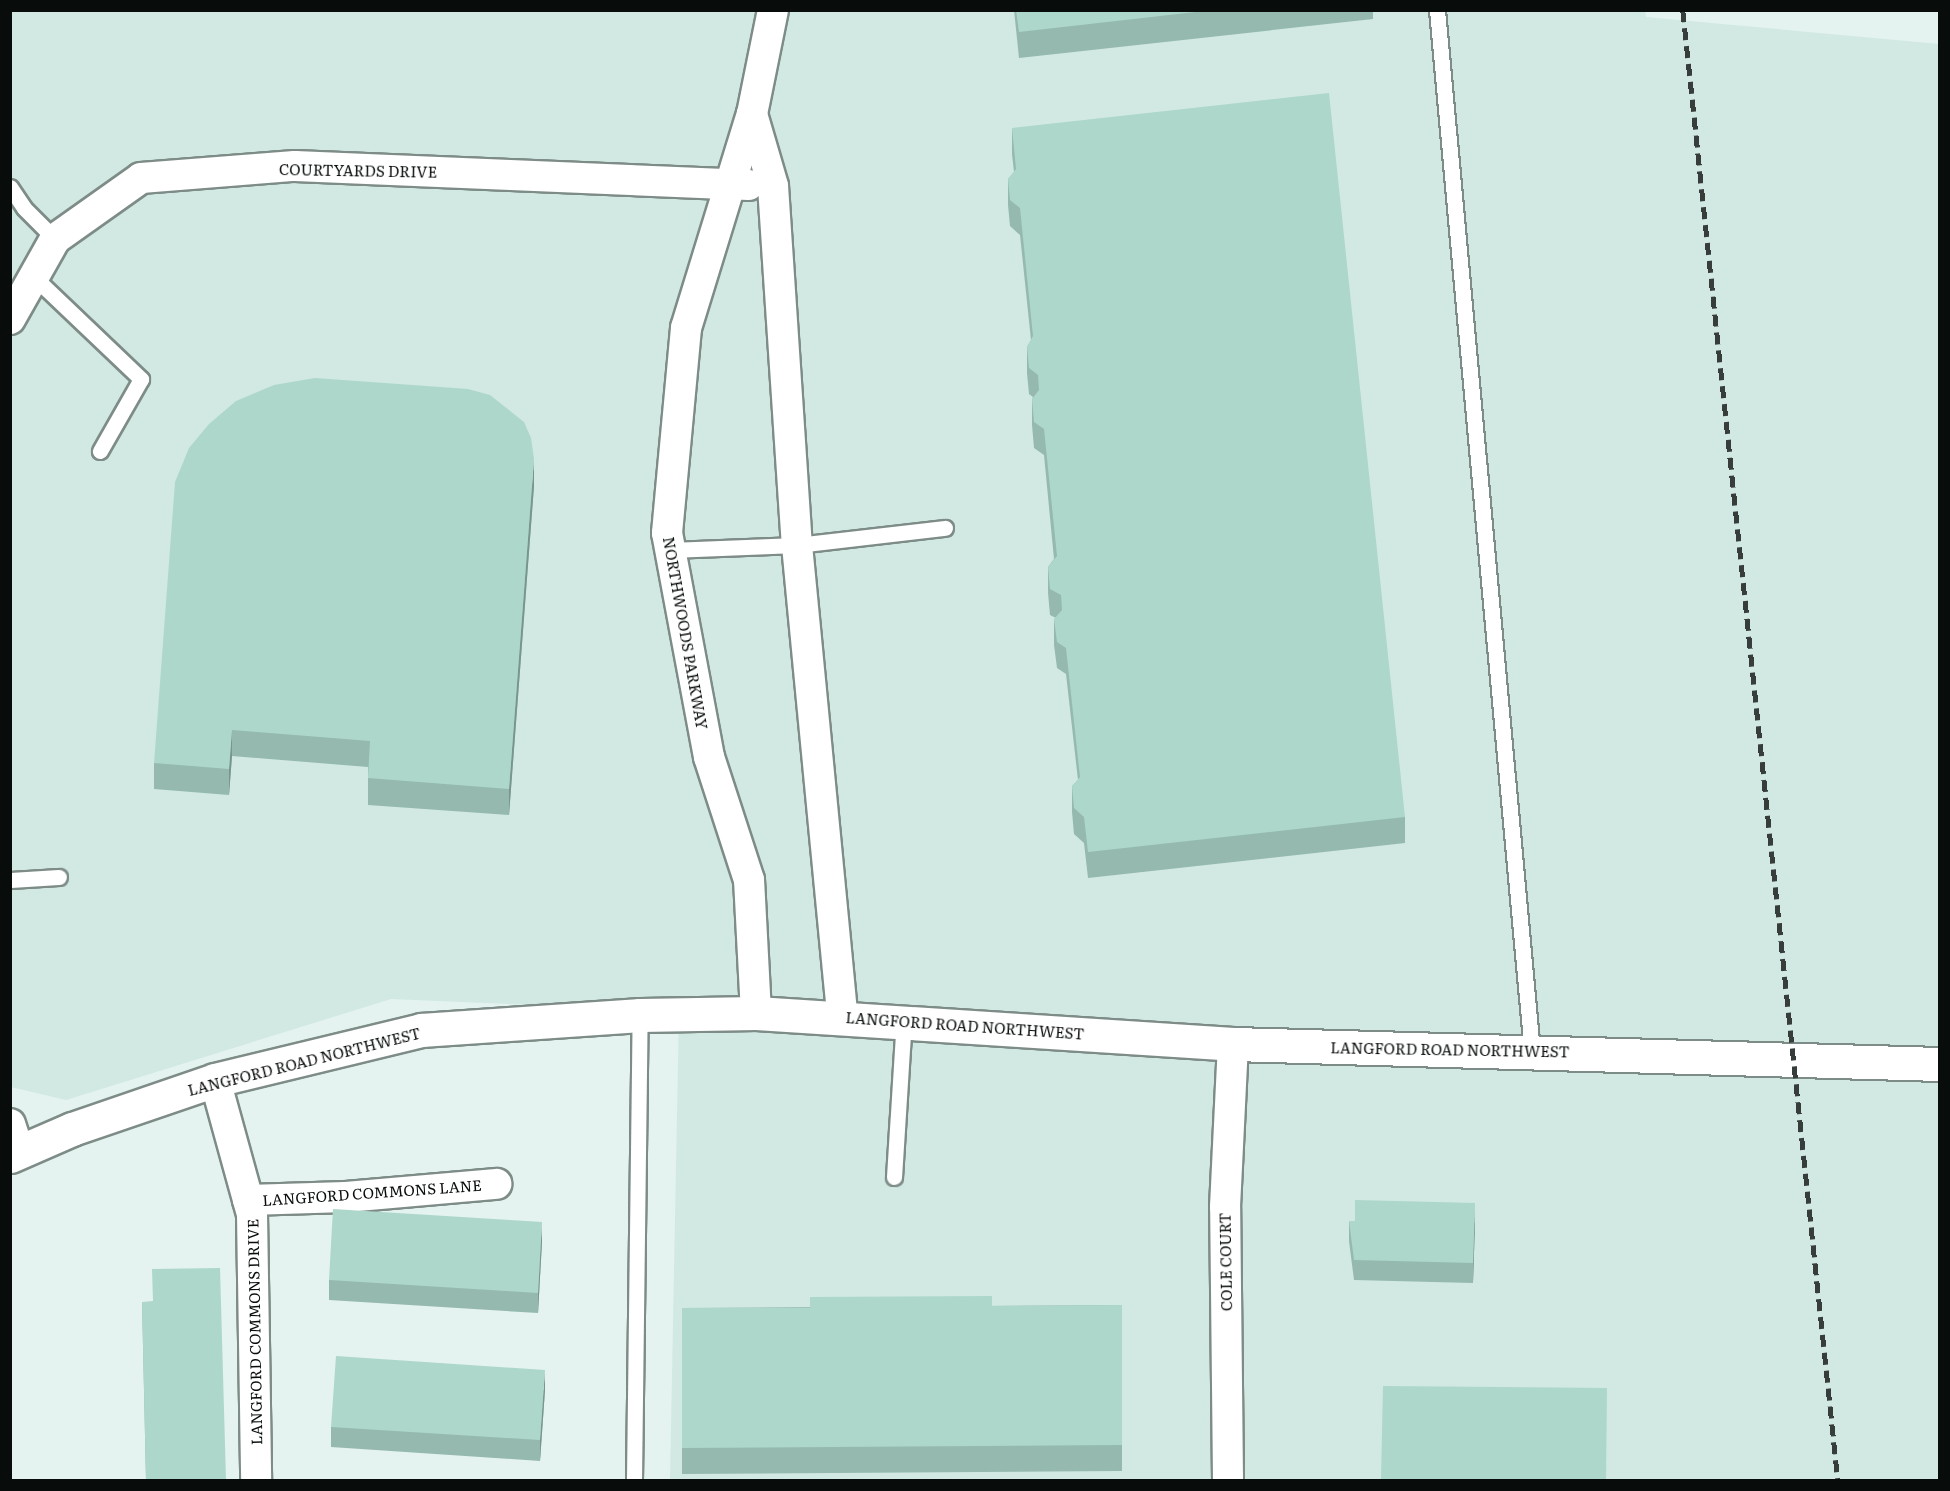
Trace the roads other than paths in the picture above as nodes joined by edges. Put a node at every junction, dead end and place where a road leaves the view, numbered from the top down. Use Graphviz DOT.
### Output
graph roads {
  1 [pos="773,10"];
  2 [pos="1437,10"];
  3 [pos="752,114"];
  4 [pos="730,184"];
  5 [pos="773,186"];
  6 [pos="10,187"];
  7 [pos="55,239"];
  8 [pos="34,277"];
  9 [pos="10,320"];
  10 [pos="100,451"];
  11 [pos="945,528"];
  12 [pos="797,545"];
  13 [pos="670,550"];
  14 [pos="59,877"];
  15 [pos="10,880"];
  16 [pos="756,1013"];
  17 [pos="640,1015"];
  18 [pos="842,1017"];
  19 [pos="903,1019"];
  20 [pos="1233,1044"];
  21 [pos="1532,1051"];
  22 [pos="1940,1064"];
  23 [pos="215,1080"];
  24 [pos="13,1144"];
  25 [pos="894,1177"];
  26 [pos="496,1184"];
  27 [pos="248,1200"];
  28 [pos="256,1480"];
  29 [pos="634,1480"];
  30 [pos="1228,1480"];
  1 -- 3 [label="street, NORTHWOODS PARKWAY"];
  2 -- 21 [label="lane"];
  3 -- 4 [label="street, NORTHWOODS PARKWAY"];
  3 -- 5 [label="street, NORTHWOODS PARKWAY"];
  4 -- 5 [label="street, COURTYARDS DRIVE"];
  4 -- 7 [label="street, COURTYARDS DRIVE"];
  4 -- 13 [label="street, NORTHWOODS PARKWAY"];
  5 -- 12 [label="street, NORTHWOODS PARKWAY"];
  6 -- 7 [label="lane"];
  7 -- 8 [label="street, COURTYARDS DRIVE"];
  8 -- 9 [label="street, COURTYARDS DRIVE"];
  8 -- 10 [label="lane"];
  11 -- 12 [label="lane"];
  12 -- 13 [label="lane"];
  12 -- 18 [label="street, NORTHWOODS PARKWAY"];
  13 -- 16 [label="street, NORTHWOODS PARKWAY"];
  14 -- 15 [label="lane"];
  16 -- 17 [label="street, LANGFORD ROAD NORTHWEST"];
  16 -- 18 [label="street, LANGFORD ROAD NORTHWEST"];
  17 -- 23 [label="street, LANGFORD ROAD NORTHWEST"];
  17 -- 29 [label="lane"];
  18 -- 19 [label="street, LANGFORD ROAD NORTHWEST"];
  19 -- 20 [label="street, LANGFORD ROAD NORTHWEST"];
  19 -- 25 [label="lane"];
  20 -- 21 [label="street, LANGFORD ROAD NORTHWEST"];
  20 -- 30 [label="street, COLE COURT"];
  21 -- 22 [label="street, LANGFORD ROAD NORTHWEST"];
  23 -- 24 [label="street, LANGFORD ROAD NORTHWEST"];
  23 -- 27 [label="street, LANGFORD COMMONS DRIVE"];
  26 -- 27 [label="street, LANGFORD COMMONS LANE"];
  27 -- 28 [label="street, LANGFORD COMMONS DRIVE"];
}
